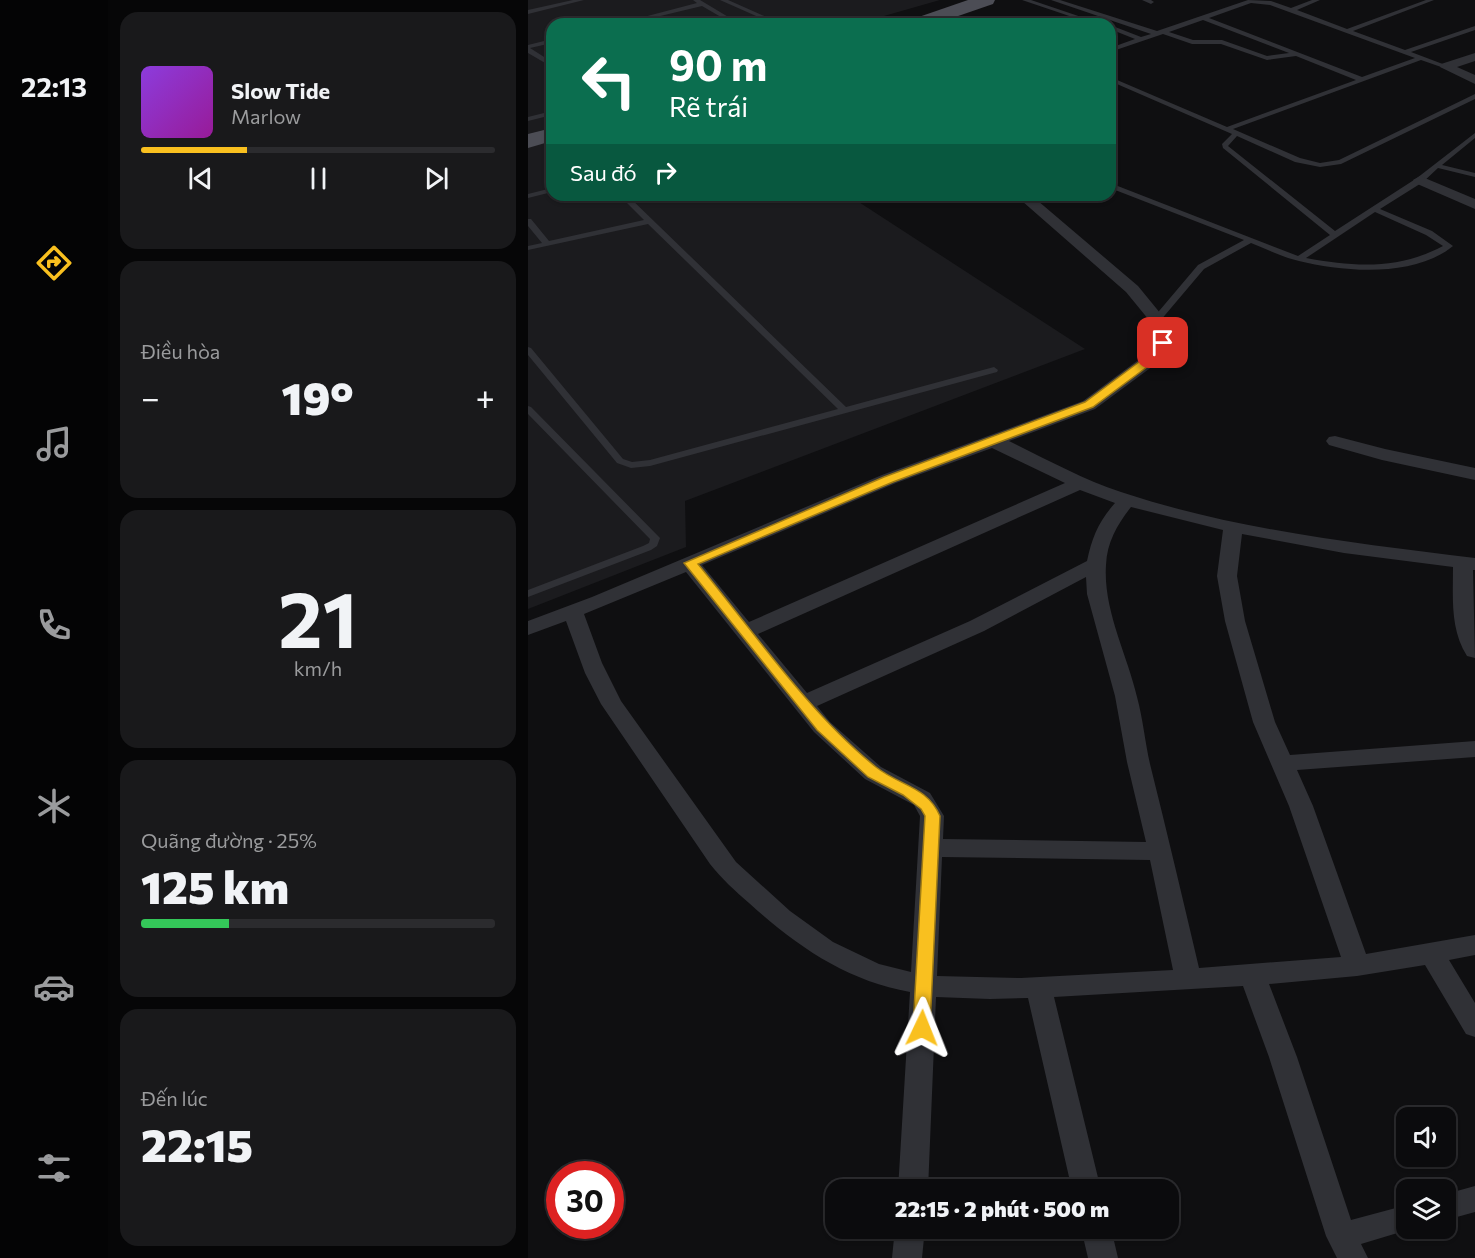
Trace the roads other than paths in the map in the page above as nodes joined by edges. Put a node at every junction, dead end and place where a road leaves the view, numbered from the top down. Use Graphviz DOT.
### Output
graph roads {
  1 [pos="581,0"];
  2 [pos="723,0"];
  3 [pos="986,0"];
  4 [pos="1025,0"];
  5 [pos="1052,0"];
  6 [pos="1317,0"];
  7 [pos="1431,0"];
  8 [pos="698,2"];
  9 [pos="1039,4"];
  10 [pos="1292,10"];
  11 [pos="528,12"];
  12 [pos="936,17"];
  13 [pos="1202,17"];
  14 [pos="641,18"];
  15 [pos="726,18"];
  16 [pos="765,18"];
  17 [pos="939,18"];
  18 [pos="1082,18"];
  19 [pos="1110,18"];
  20 [pos="1117,20"];
  21 [pos="1475,28"];
  22 [pos="1116,29"];
  23 [pos="1347,31"];
  24 [pos="1158,32"];
  25 [pos="1140,39"];
  26 [pos="546,43"];
  27 [pos="528,48"];
  28 [pos="1116,48"];
  29 [pos="1404,52"];
  30 [pos="1297,54"];
  31 [pos="1475,57"];
  32 [pos="1421,58"];
  33 [pos="546,61"];
  34 [pos="1446,67"];
  35 [pos="1364,80"];
  36 [pos="1475,80"];
  37 [pos="1116,82"];
  38 [pos="1475,96"];
  39 [pos="546,114"];
  40 [pos="528,119"];
  41 [pos="1228,129"];
  42 [pos="1237,133"];
  43 [pos="1475,135"];
  44 [pos="546,136"];
  45 [pos="528,141"];
  46 [pos="1437,166"];
  47 [pos="1475,175"];
  48 [pos="1420,180"];
  49 [pos="1116,187"];
  50 [pos="546,192"];
  51 [pos="528,196"];
  52 [pos="629,201"];
  53 [pos="1029,201"];
  54 [pos="1475,205"];
  55 [pos="1376,210"];
  56 [pos="528,221"];
  57 [pos="650,221"];
  58 [pos="1335,235"];
  59 [pos="1250,240"];
  60 [pos="547,244"];
  61 [pos="528,248"];
  62 [pos="1299,259"];
  63 [pos="1156,319"];
  64 [pos="528,350"];
  65 [pos="994,370"];
  66 [pos="528,409"];
  67 [pos="844,410"];
  68 [pos="1335,441"];
  69 [pos="990,442"];
  70 [pos="1475,474"];
  71 [pos="1082,482"];
  72 [pos="1127,500"];
  73 [pos="1233,526"];
  74 [pos="690,563"];
  75 [pos="1096,564"];
  76 [pos="1469,564"];
  77 [pos="528,594"];
  78 [pos="573,611"];
  79 [pos="528,628"];
  80 [pos="746,631"];
  81 [pos="1475,651"];
  82 [pos="804,703"];
  83 [pos="1475,749"];
  84 [pos="1282,763"];
  85 [pos="929,848"];
  86 [pos="1160,851"];
  87 [pos="1475,945"];
  88 [pos="1432,955"];
  89 [pos="1357,966"];
  90 [pos="1252,974"];
  91 [pos="1188,979"];
  92 [pos="923,985"];
  93 [pos="1038,986"];
  94 [pos="1475,1026"];
  95 [pos="914,1179"];
  96 [pos="1084,1179"];
  97 [pos="1475,1199"];
  98 [pos="1456,1204"];
  99 [pos="1396,1223"];
  100 [pos="909,1239"];
  101 [pos="1099,1239"];
  102 [pos="1347,1247"];
  103 [pos="907,1258"];
  104 [pos="1103,1258"];
  1 -- 11 [label="lane"];
  2 -- 16 [label="lane"];
  3 -- 12 [label="main road"];
  4 -- 9 [label="lane"];
  5 -- 9 [label="lane"];
  5 -- 19 [label="lane"];
  6 -- 10 [label="lane"];
  7 -- 23 [label="lane"];
  8 -- 14 [label="lane"];
  8 -- 15 [label="lane"];
  9 -- 18 [label="lane"];
  10 -- 13 [label="lane"];
  10 -- 23 [label="lane"];
  12 -- 17 [label="lane"];
  13 -- 24 [label="lane"];
  13 -- 30 [label="lane"];
  20 -- 24 [label="lane"];
  21 -- 29 [label="lane"];
  22 -- 25 [label="lane"];
  23 -- 29 [label="lane"];
  24 -- 25 [label="lane"];
  24 -- 30 [label="lane"];
  25 -- 28 [label="lane"];
  26 -- 27 [label="lane"];
  27 -- 33 [label="lane"];
  29 -- 32 [label="lane"];
  30 -- 35 [label="lane"];
  31 -- 34 [label="street"];
  32 -- 34 [label="lane"];
  32 -- 35 [label="lane"];
  34 -- 36 [label="street"];
  35 -- 41 [label="lane"];
  37 -- 41 [label="lane"];
  38 -- 42 [label="lane"];
  39 -- 40 [label="lane"];
  41 -- 42 [label="lane"];
  42 -- 58 [label="lane"];
  43 -- 46 [label="lane"];
  44 -- 45 [label="main road"];
  46 -- 47 [label="lane"];
  46 -- 48 [label="lane"];
  48 -- 54 [label="street"];
  48 -- 55 [label="lane"];
  49 -- 59 [label="lane"];
  50 -- 51 [label="lane"];
  52 -- 57 [label="lane"];
  53 -- 63 [label="street"];
  55 -- 58 [label="lane"];
  55 -- 62 [label="lane"];
  56 -- 60 [label="lane"];
  57 -- 60 [label="lane"];
  57 -- 67 [label="lane"];
  58 -- 62 [label="lane"];
  59 -- 62 [label="lane"];
  59 -- 63 [label="lane"];
  60 -- 61 [label="lane"];
  63 -- 69 [label="street"];
  64 -- 67 [label="lane"];
  65 -- 67 [label="lane"];
  66 -- 77 [label="lane"];
  68 -- 70 [label="street"];
  69 -- 71 [label="street"];
  69 -- 74 [label="street"];
  71 -- 72 [label="street"];
  71 -- 80 [label="street"];
  72 -- 73 [label="street"];
  72 -- 75 [label="street"];
  73 -- 76 [label="street"];
  73 -- 84 [label="street"];
  74 -- 78 [label="street"];
  74 -- 80 [label="street"];
  75 -- 82 [label="street"];
  75 -- 86 [label="street"];
  76 -- 81 [label="street"];
  78 -- 79 [label="street"];
  78 -- 92 [label="street"];
  80 -- 82 [label="street"];
  82 -- 85 [label="street"];
  83 -- 84 [label="street"];
  84 -- 89 [label="street"];
  85 -- 86 [label="street"];
  85 -- 92 [label="street"];
  86 -- 91 [label="street"];
  87 -- 88 [label="street"];
  88 -- 89 [label="street"];
  88 -- 94 [label="street"];
  89 -- 90 [label="street"];
  90 -- 91 [label="street"];
  90 -- 102 [label="street"];
  91 -- 93 [label="street"];
  92 -- 93 [label="street"];
  92 -- 95 [label="street"];
  93 -- 96 [label="street"];
  97 -- 98 [label="street"];
  99 -- 102 [label="street"];
  100 -- 103 [label="street"];
  101 -- 104 [label="street"];
}
